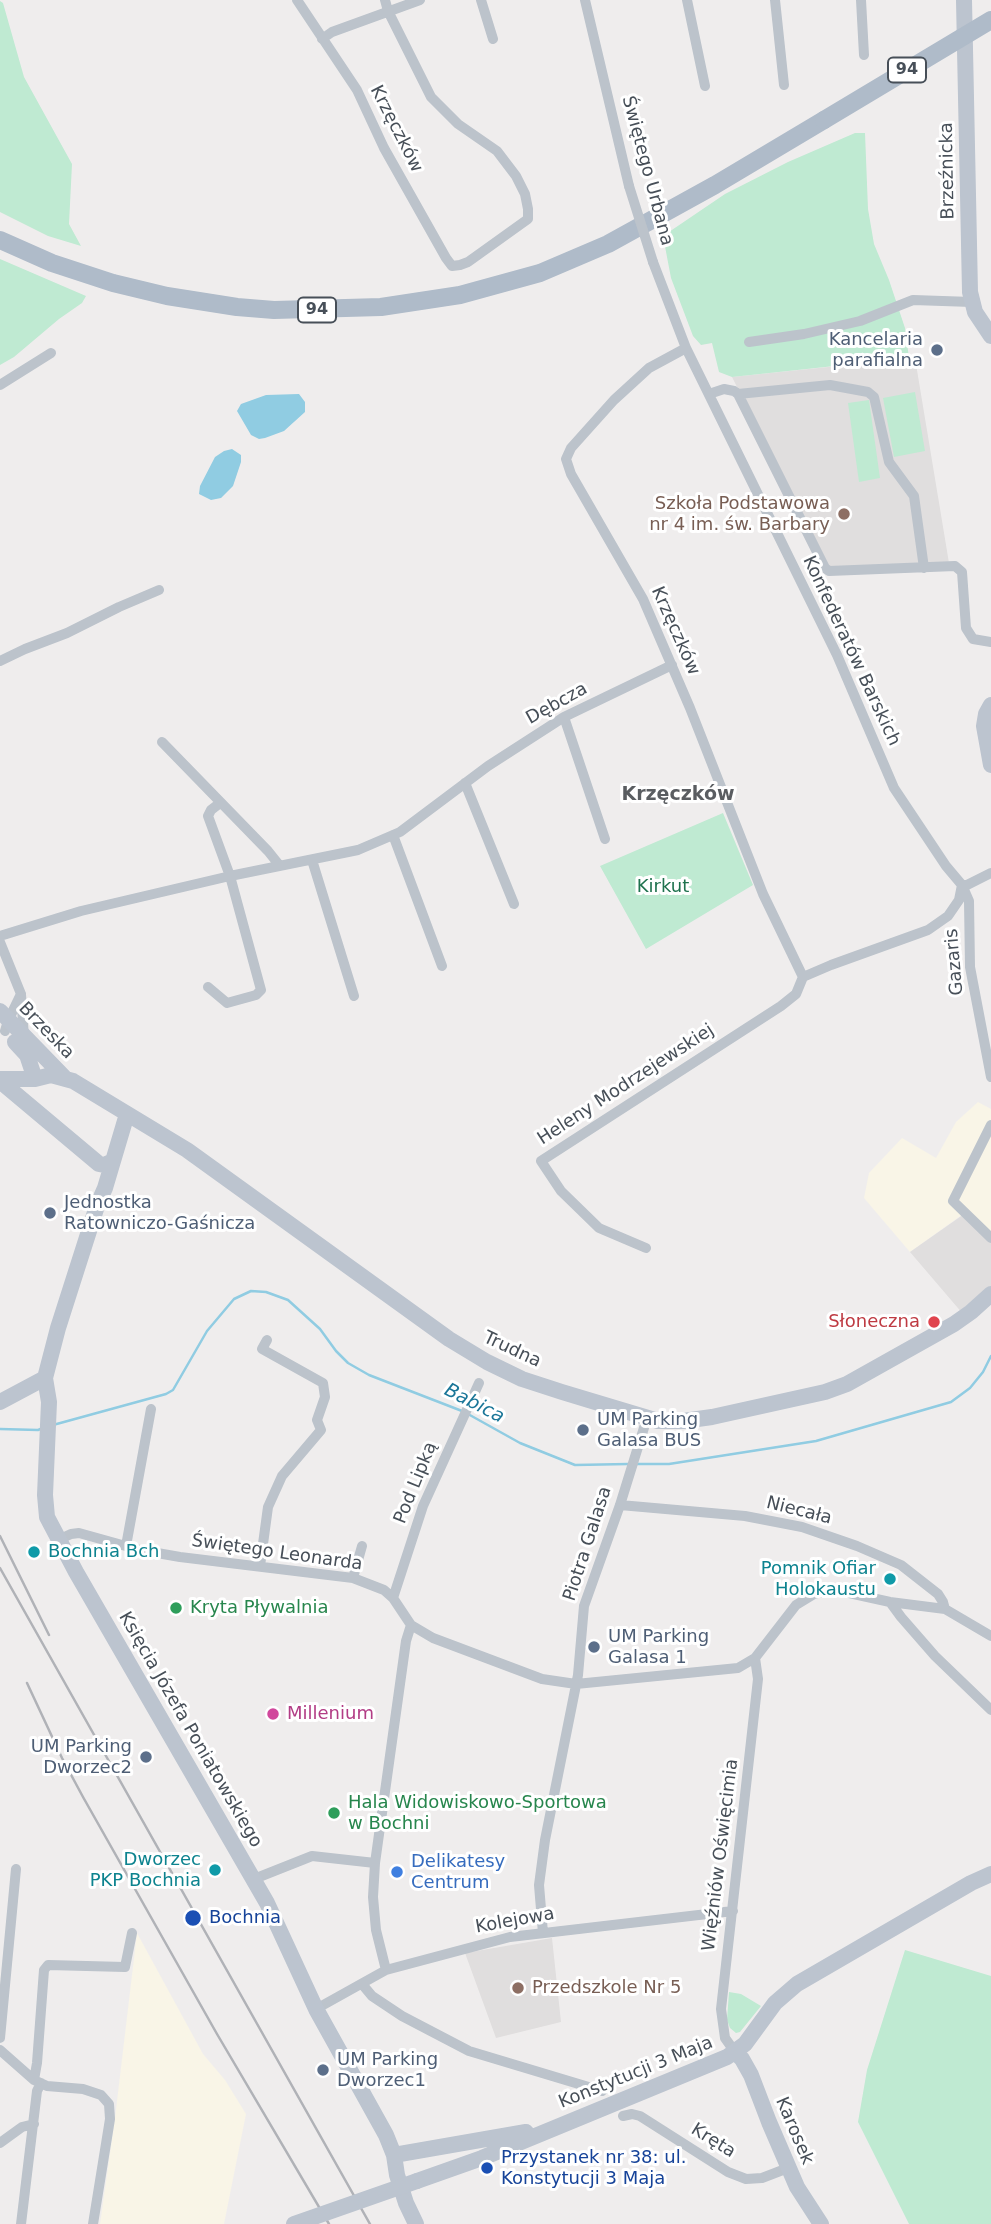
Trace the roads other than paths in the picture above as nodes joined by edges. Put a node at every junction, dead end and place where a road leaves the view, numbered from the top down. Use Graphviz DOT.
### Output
graph roads {
  1 [pos="297,0"];
  2 [pos="420,0"];
  3 [pos="481,0"];
  4 [pos="585,0"];
  5 [pos="687,0"];
  6 [pos="775,0"];
  7 [pos="861,0"];
  8 [pos="964,0"];
  9 [pos="386,6"];
  10 [pos="991,20"];
  11 [pos="322,38"];
  12 [pos="493,39"];
  13 [pos="864,55"];
  14 [pos="784,85"];
  15 [pos="705,86"];
  16 [pos="0,240"];
  17 [pos="972,302"];
  18 [pos="991,336"];
  19 [pos="749,342"];
  20 [pos="685,348"];
  21 [pos="51,353"];
  22 [pos="0,385"];
  23 [pos="709,394"];
  24 [pos="738,394"];
  25 [pos="924,568"];
  26 [pos="159,590"];
  27 [pos="991,642"];
  28 [pos="0,661"];
  29 [pos="671,665"];
  30 [pos="990,707"];
  31 [pos="564,717"];
  32 [pos="162,742"];
  33 [pos="991,765"];
  34 [pos="465,783"];
  35 [pos="220,803"];
  36 [pos="393,835"];
  37 [pos="605,839"];
  38 [pos="312,859"];
  39 [pos="279,866"];
  40 [pos="991,873"];
  41 [pos="230,876"];
  42 [pos="962,886"];
  43 [pos="514,904"];
  44 [pos="0,936"];
  45 [pos="0,942"];
  46 [pos="442,966"];
  47 [pos="803,977"];
  48 [pos="208,987"];
  49 [pos="22,994"];
  50 [pos="354,996"];
  51 [pos="3,1022"];
  52 [pos="986,1023"];
  53 [pos="23,1037"];
  54 [pos="64,1077"];
  55 [pos="991,1077"];
  56 [pos="35,1079"];
  57 [pos="0,1080"];
  58 [pos="32,1106"];
  59 [pos="127,1114"];
  60 [pos="991,1125"];
  61 [pos="106,1162"];
  62 [pos="991,1238"];
  63 [pos="646,1248"];
  64 [pos="991,1294"];
  65 [pos="267,1340"];
  66 [pos="45,1378"];
  67 [pos="479,1383"];
  68 [pos="0,1402"];
  69 [pos="151,1409"];
  70 [pos="647,1418"];
  71 [pos="620,1505"];
  72 [pos="58,1540"];
  73 [pos="125,1546"];
  74 [pos="362,1546"];
  75 [pos="260,1566"];
  76 [pos="353,1578"];
  77 [pos="394,1598"];
  78 [pos="890,1602"];
  79 [pos="945,1609"];
  80 [pos="411,1625"];
  81 [pos="991,1636"];
  82 [pos="755,1658"];
  83 [pos="576,1684"];
  84 [pos="991,1710"];
  85 [pos="375,1863"];
  86 [pos="16,1869"];
  87 [pos="991,1874"];
  88 [pos="254,1879"];
  89 [pos="733,1911"];
  90 [pos="132,1933"];
  91 [pos="543,1933"];
  92 [pos="386,1970"];
  93 [pos="362,1984"];
  94 [pos="316,2009"];
  95 [pos="0,2038"];
  96 [pos="0,2050"];
  97 [pos="736,2052"];
  98 [pos="37,2081"];
  99 [pos="602,2091"];
  100 [pos="623,2116"];
  101 [pos="34,2124"];
  102 [pos="0,2143"];
  103 [pos="502,2143"];
  104 [pos="394,2155"];
  105 [pos="788,2168"];
  106 [pos="21,2224"];
  107 [pos="93,2224"];
  108 [pos="294,2224"];
  109 [pos="416,2224"];
  110 [pos="821,2224"];
  1 -- 11 [label="street, Krzęczków"];
  2 -- 9 [label="street"];
  3 -- 12 [label="street"];
  4 -- 20 [label="street, Świętego Urbana, bridge"];
  5 -- 15 [label="street"];
  6 -- 14 [label="street"];
  7 -- 13 [label="street"];
  8 -- 17 [label="main road, Brzeźnicka"];
  9 -- 11 [label="street"];
  9 -- 11 [label="street, Krzęczków"];
  10 -- 16 [label="main road, 94, bridge"];
  17 -- 18 [label="main road, Brzeźnicka"];
  17 -- 19 [label="street"];
  20 -- 23 [label="street, Konfederatów Barskich"];
  20 -- 29 [label="street, Krzęczków"];
  21 -- 22 [label="street"];
  23 -- 24 [label="street"];
  23 -- 42 [label="street, Konfederatów Barskich"];
  24 -- 25 [label="street"];
  24 -- 25 [label="street"];
  25 -- 27 [label="street"];
  26 -- 28 [label="street"];
  29 -- 31 [label="street, Dębcza"];
  29 -- 47 [label="street, Krzęczków"];
  30 -- 33 [label="main road"];
  31 -- 34 [label="street, Dębcza"];
  31 -- 37 [label="street"];
  32 -- 35 [label="street"];
  34 -- 36 [label="street, Dębcza"];
  34 -- 43 [label="street"];
  35 -- 39 [label="street"];
  35 -- 41 [label="street"];
  36 -- 38 [label="street, Dębcza"];
  36 -- 46 [label="street"];
  38 -- 39 [label="street, Dębcza"];
  38 -- 50 [label="street"];
  39 -- 41 [label="street, Dębcza"];
  40 -- 42 [label="street"];
  41 -- 44 [label="street, Dębcza"];
  41 -- 48 [label="street"];
  42 -- 47 [label="street"];
  42 -- 52 [label="street, Gazaris"];
  45 -- 49 [label="street"];
  47 -- 63 [label="street, Heleny Modrzejewskiej"];
  49 -- 51 [label="street"];
  49 -- 53 [label="street"];
  51 -- 53 [label="main road, Brzeska"];
  51 -- 56 [label="main road, Brzeska"];
  52 -- 55 [label="street, Gazaris"];
  53 -- 54 [label="main road, Brzeska"];
  54 -- 56 [label="main road"];
  54 -- 59 [label="main road, Trudna"];
  56 -- 57 [label="main road"];
  56 -- 58 [label="main road"];
  57 -- 58 [label="main road"];
  58 -- 61 [label="main road"];
  59 -- 61 [label="main road, Księcia Józefa Poniatowskiego"];
  59 -- 70 [label="main road, Trudna"];
  60 -- 62 [label="street"];
  61 -- 66 [label="main road, Księcia Józefa Poniatowskiego"];
  64 -- 70 [label="main road, Trudna"];
  65 -- 75 [label="street"];
  66 -- 68 [label="main road"];
  66 -- 72 [label="main road, Księcia Józefa Poniatowskiego"];
  67 -- 77 [label="street, Pod Lipką"];
  69 -- 73 [label="street"];
  70 -- 71 [label="street, Piotra Galasa"];
  71 -- 79 [label="street, Niecała"];
  71 -- 83 [label="street, Piotra Galasa"];
  72 -- 73 [label="street, Świętego Leonarda"];
  72 -- 88 [label="main road, Księcia Józefa Poniatowskiego"];
  73 -- 75 [label="street, Świętego Leonarda"];
  74 -- 76 [label="street"];
  75 -- 76 [label="street, Świętego Leonarda"];
  76 -- 77 [label="street, Świętego Leonarda"];
  77 -- 80 [label="street, Świętego Leonarda"];
  78 -- 79 [label="street, Niecała"];
  78 -- 82 [label="street, Niecała"];
  78 -- 84 [label="street"];
  79 -- 81 [label="street, Niecała"];
  80 -- 83 [label="street, Świętego Leonarda"];
  80 -- 85 [label="street"];
  82 -- 83 [label="street, Świętego Leonarda"];
  82 -- 89 [label="street, Więźniów Oświęcimia"];
  83 -- 91 [label="street, Piotra Galasa"];
  85 -- 88 [label="street"];
  85 -- 92 [label="street"];
  86 -- 95 [label="street"];
  87 -- 97 [label="main road, Konstytucji 3 Maja"];
  88 -- 94 [label="main road, Księcia Józefa Poniatowskiego"];
  89 -- 91 [label="street, Kolejowa"];
  89 -- 97 [label="street, Więźniów Oświęcimia"];
  90 -- 98 [label="street"];
  91 -- 92 [label="street, Kolejowa"];
  92 -- 93 [label="street, Kolejowa"];
  93 -- 94 [label="street, Kolejowa"];
  93 -- 99 [label="street"];
  94 -- 104 [label="main road, Księcia Józefa Poniatowskiego"];
  96 -- 98 [label="street"];
  97 -- 103 [label="main road, Konstytucji 3 Maja"];
  97 -- 105 [label="main road, Karosek"];
  98 -- 101 [label="street"];
  98 -- 107 [label="street"];
  100 -- 105 [label="street, Kręta"];
  101 -- 102 [label="street"];
  101 -- 106 [label="street"];
  103 -- 104 [label="main road"];
  103 -- 108 [label="main road, bridge"];
  104 -- 109 [label="main road, Księcia Józefa Poniatowskiego"];
  105 -- 110 [label="main road, Karosek"];
}
